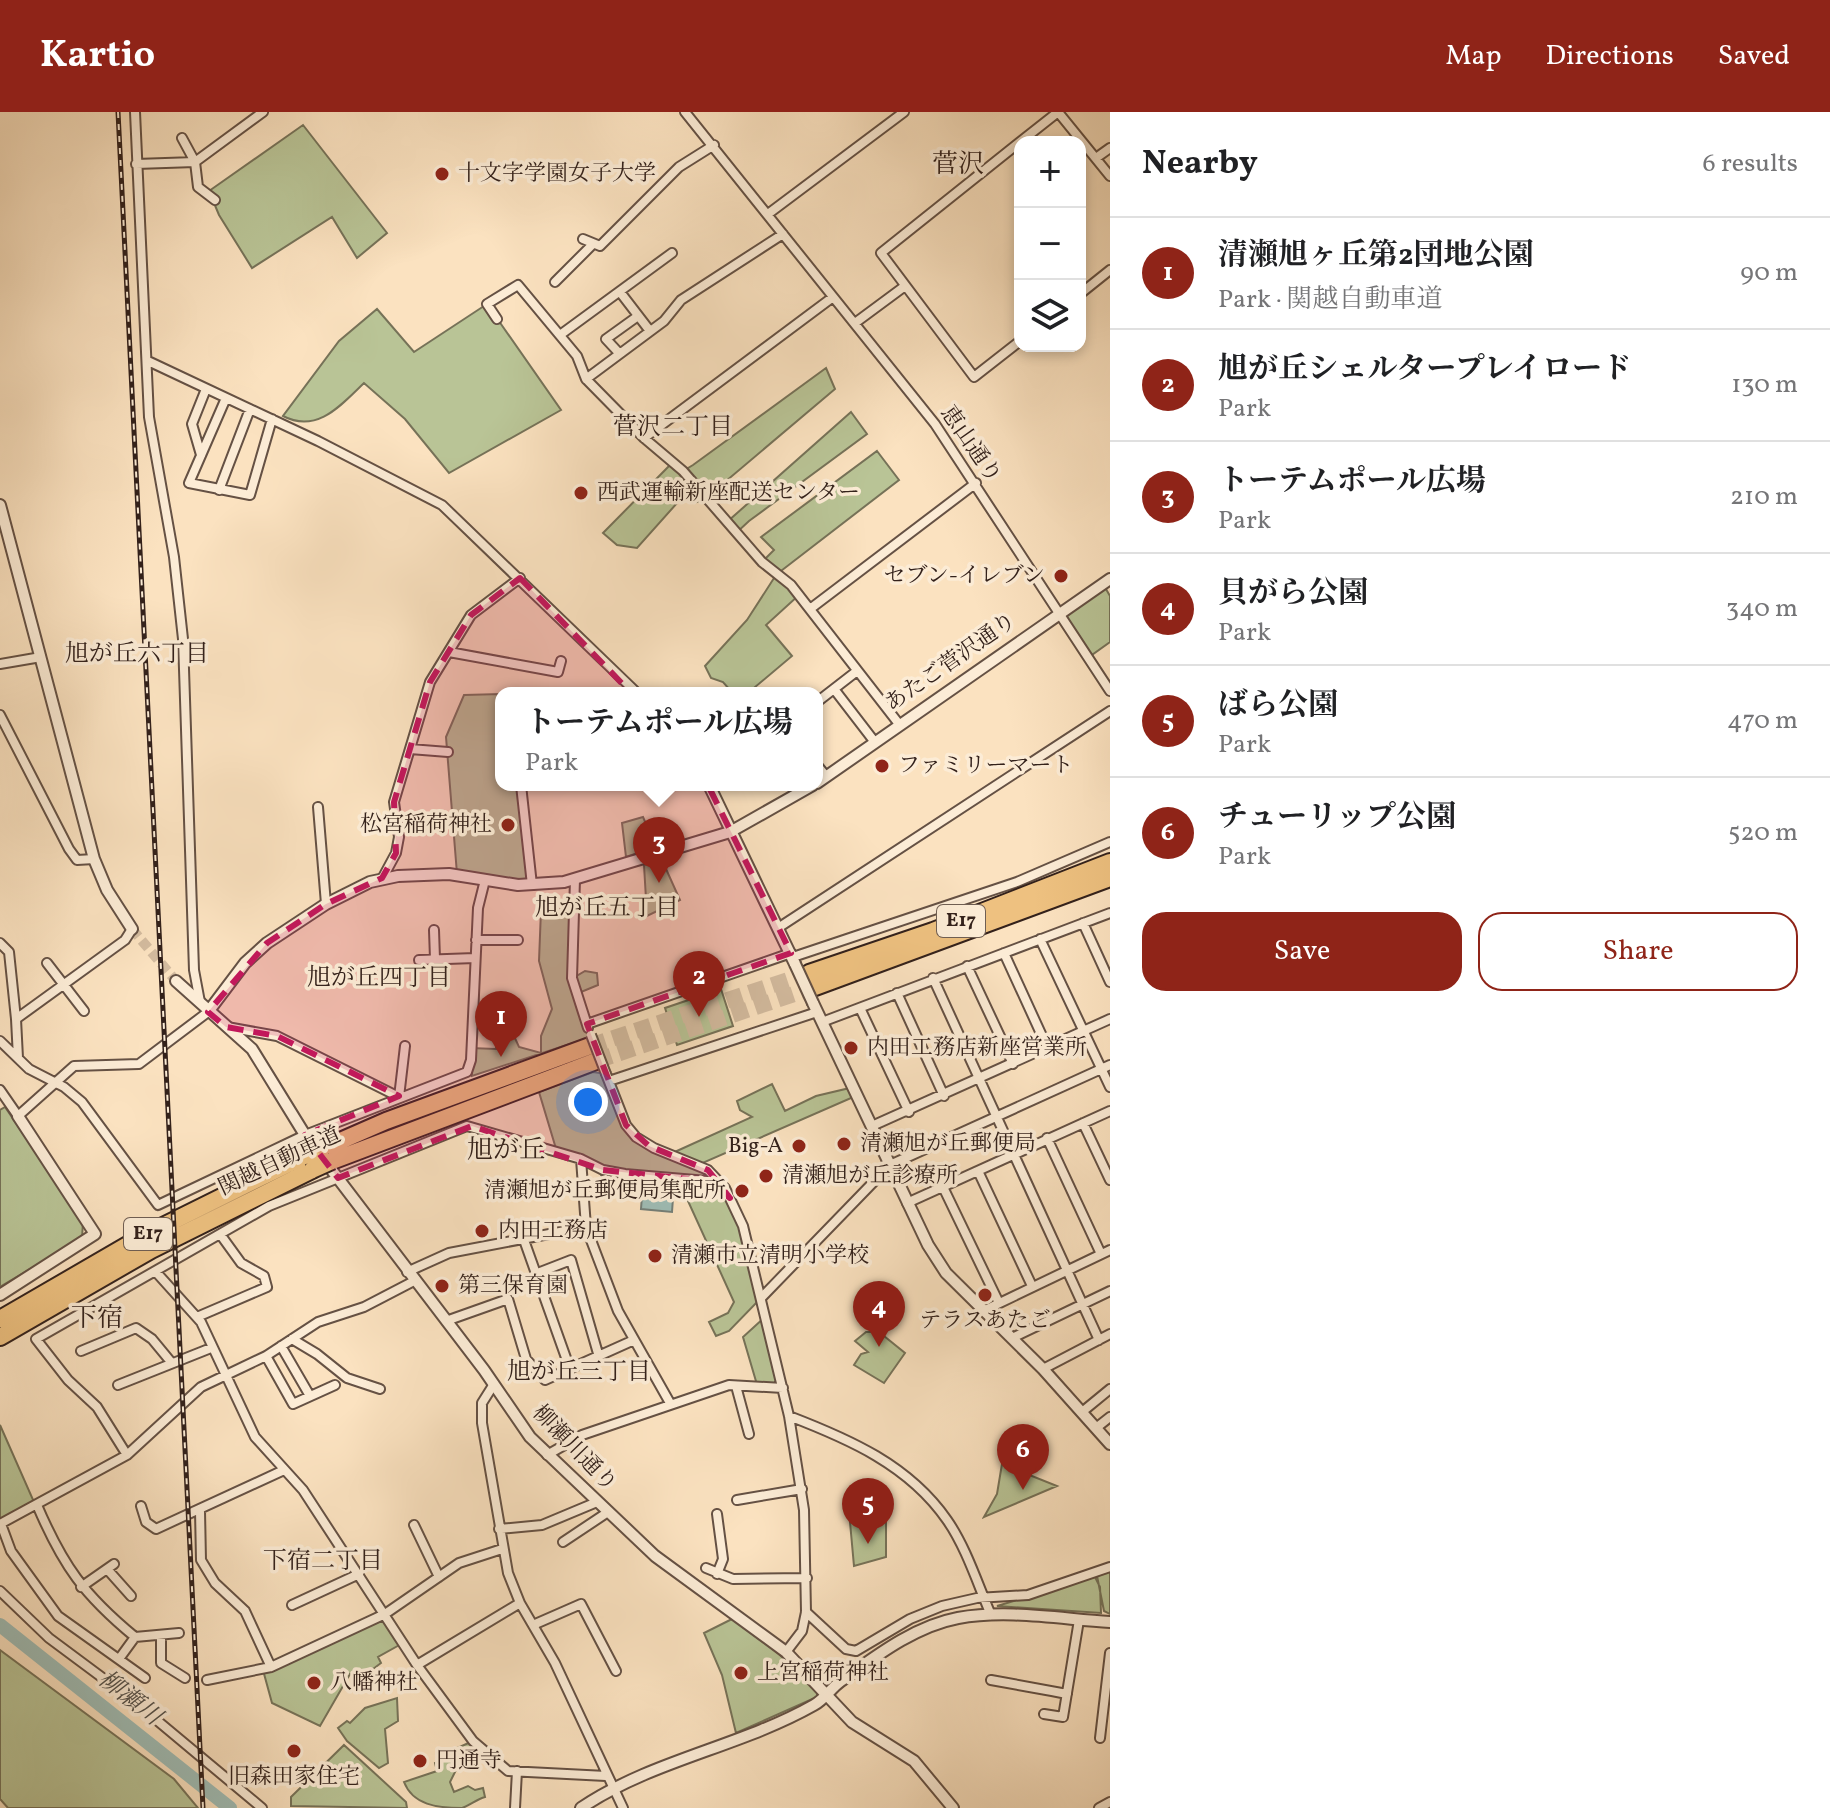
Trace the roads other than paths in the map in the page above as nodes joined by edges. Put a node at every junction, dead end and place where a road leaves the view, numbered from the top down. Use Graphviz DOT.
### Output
graph roads {
  1 [pos="135,112"];
  2 [pos="263,112"];
  3 [pos="685,112"];
  4 [pos="904,112"];
  5 [pos="1028,136"];
  6 [pos="1078,136"];
  7 [pos="182,138"];
  8 [pos="714,145"];
  9 [pos="1086,146"];
  10 [pos="1014,147"];
  11 [pos="1110,148"];
  12 [pos="1096,158"];
  13 [pos="195,162"];
  14 [pos="136,164"];
  15 [pos="1110,176"];
  16 [pos="215,200"];
  17 [pos="768,214"];
  18 [pos="783,234"];
  19 [pos="672,253"];
  20 [pos="1110,270"];
  21 [pos="555,282"];
  22 [pos="905,286"];
  23 [pos="1086,289"];
  24 [pos="620,292"];
  25 [pos="833,297"];
  26 [pos="638,316"];
  27 [pos="497,319"];
  28 [pos="855,323"];
  29 [pos="650,331"];
  30 [pos="560,335"];
  31 [pos="1014,346"];
  32 [pos="619,353"];
  33 [pos="148,361"];
  34 [pos="586,379"];
  35 [pos="206,389"];
  36 [pos="226,398"];
  37 [pos="250,409"];
  38 [pos="272,419"];
  39 [pos="644,438"];
  40 [pos="201,456"];
  41 [pos="976,483"];
  42 [pos="219,490"];
  43 [pos="0,505"];
  44 [pos="520,578"];
  45 [pos="1110,579"];
  46 [pos="810,609"];
  47 [pos="1060,612"];
  48 [pos="449,652"];
  49 [pos="41,657"];
  50 [pos="561,661"];
  51 [pos="0,664"];
  52 [pos="857,671"];
  53 [pos="631,687"];
  54 [pos="834,689"];
  55 [pos="1110,691"];
  56 [pos="823,697"];
  57 [pos="1110,711"];
  58 [pos="0,715"];
  59 [pos="899,724"];
  60 [pos="874,741"];
  61 [pos="410,749"];
  62 [pos="448,752"];
  63 [pos="823,778"];
  64 [pos="522,791"];
  65 [pos="712,791"];
  66 [pos="802,791"];
  67 [pos="318,807"];
  68 [pos="730,832"];
  69 [pos="1110,842"];
  70 [pos="94,859"];
  71 [pos="1110,862"];
  72 [pos="1110,878"];
  73 [pos="382,879"];
  74 [pos="575,879"];
  75 [pos="485,880"];
  76 [pos="532,885"];
  77 [pos="326,904"];
  78 [pos="1110,913"];
  79 [pos="1083,923"];
  80 [pos="778,928"];
  81 [pos="132,929"];
  82 [pos="434,930"];
  83 [pos="1040,939"];
  84 [pos="476,940"];
  85 [pos="518,940"];
  86 [pos="0,943"];
  87 [pos="1004,953"];
  88 [pos="475,958"];
  89 [pos="435,959"];
  90 [pos="419,960"];
  91 [pos="47,963"];
  92 [pos="967,966"];
  93 [pos="933,978"];
  94 [pos="176,981"];
  95 [pos="1110,982"];
  96 [pos="807,984"];
  97 [pos="64,986"];
  98 [pos="897,993"];
  99 [pos="200,1002"];
  100 [pos="860,1008"];
  101 [pos="84,1011"];
  102 [pos="208,1012"];
  103 [pos="16,1019"];
  104 [pos="1110,1019"];
  105 [pos="587,1024"];
  106 [pos="226,1027"];
  107 [pos="1084,1032"];
  108 [pos="0,1041"];
  109 [pos="405,1046"];
  110 [pos="1048,1049"];
  111 [pos="18,1058"];
  112 [pos="598,1059"];
  113 [pos="1013,1064"];
  114 [pos="1106,1067"];
  115 [pos="979,1080"];
  116 [pos="54,1083"];
  117 [pos="1110,1087"];
  118 [pos="0,1090"];
  119 [pos="944,1096"];
  120 [pos="399,1097"];
  121 [pos="1110,1111"];
  122 [pos="909,1112"];
  123 [pos="996,1115"];
  124 [pos="18,1116"];
  125 [pos="1083,1123"];
  126 [pos="872,1126"];
  127 [pos="305,1135"];
  128 [pos="1047,1138"];
  129 [pos="1014,1154"];
  130 [pos="581,1159"];
  131 [pos="307,1164"];
  132 [pos="890,1165"];
  133 [pos="978,1171"];
  134 [pos="338,1178"];
  135 [pos="1110,1180"];
  136 [pos="943,1187"];
  137 [pos="730,1198"];
  138 [pos="907,1203"];
  139 [pos="586,1227"];
  140 [pos="220,1234"];
  141 [pos="524,1240"];
  142 [pos="1106,1252"];
  143 [pos="1066,1270"];
  144 [pos="156,1272"];
  145 [pos="535,1274"];
  146 [pos="411,1277"];
  147 [pos="1032,1286"];
  148 [pos="1110,1291"];
  149 [pos="0,1295"];
  150 [pos="762,1297"];
  151 [pos="999,1303"];
  152 [pos="1083,1304"];
  153 [pos="983,1311"];
  154 [pos="197,1317"];
  155 [pos="0,1319"];
  156 [pos="446,1321"];
  157 [pos="1110,1334"];
  158 [pos="0,1337"];
  159 [pos="1012,1338"];
  160 [pos="292,1339"];
  161 [pos="634,1340"];
  162 [pos="1099,1340"];
  163 [pos="281,1346"];
  164 [pos="211,1348"];
  165 [pos="81,1351"];
  166 [pos="266,1356"];
  167 [pos="599,1357"];
  168 [pos="171,1362"];
  169 [pos="570,1369"];
  170 [pos="1043,1369"];
  171 [pos="224,1377"];
  172 [pos="494,1384"];
  173 [pos="118,1385"];
  174 [pos="335,1385"];
  175 [pos="736,1386"];
  176 [pos="783,1388"];
  177 [pos="380,1389"];
  178 [pos="1110,1389"];
  179 [pos="310,1396"];
  180 [pos="670,1403"];
  181 [pos="1082,1412"];
  182 [pos="789,1416"];
  183 [pos="1110,1417"];
  184 [pos="1096,1428"];
  185 [pos="749,1434"];
  186 [pos="1110,1444"];
  187 [pos="127,1455"];
  188 [pos="547,1455"];
  189 [pos="284,1470"];
  190 [pos="802,1489"];
  191 [pos="737,1500"];
  192 [pos="597,1502"];
  193 [pos="37,1505"];
  194 [pos="141,1506"];
  195 [pos="200,1511"];
  196 [pos="608,1512"];
  197 [pos="717,1514"];
  198 [pos="1,1524"];
  199 [pos="414,1525"];
  200 [pos="499,1529"];
  201 [pos="563,1542"];
  202 [pos="502,1549"];
  203 [pos="1110,1567"];
  204 [pos="706,1568"];
  205 [pos="359,1574"];
  206 [pos="717,1574"];
  207 [pos="439,1577"];
  208 [pos="807,1578"];
  209 [pos="81,1587"];
  210 [pos="0,1591"];
  211 [pos="131,1596"];
  212 [pos="984,1598"];
  213 [pos="520,1603"];
  214 [pos="292,1605"];
  215 [pos="806,1612"];
  216 [pos="385,1614"];
  217 [pos="991,1615"];
  218 [pos="1079,1620"];
  219 [pos="1110,1622"];
  220 [pos="533,1625"];
  221 [pos="179,1633"];
  222 [pos="161,1635"];
  223 [pos="135,1637"];
  224 [pos="786,1652"];
  225 [pos="1110,1653"];
  226 [pos="119,1659"];
  227 [pos="417,1665"];
  228 [pos="271,1667"];
  229 [pos="616,1671"];
  230 [pos="145,1678"];
  231 [pos="185,1678"];
  232 [pos="207,1680"];
  233 [pos="991,1680"];
  234 [pos="1108,1686"];
  235 [pos="1067,1694"];
  236 [pos="826,1695"];
  237 [pos="1044,1714"];
  238 [pos="1100,1738"];
  239 [pos="517,1771"];
  240 [pos="606,1776"];
  241 [pos="613,1787"];
  242 [pos="1110,1802"];
  243 [pos="262,1808"];
  244 [pos="515,1808"];
  245 [pos="581,1808"];
  246 [pos="623,1808"];
  247 [pos="952,1808"];
  248 [pos="1099,1808"];
  1 -- 14 [label="street"];
  2 -- 13 [label="street"];
  3 -- 8 [label="street"];
  4 -- 17 [label="street"];
  5 -- 6 [label="street"];
  7 -- 13 [label="street"];
  8 -- 17 [label="street"];
  8 -- 21 [label="street"];
  9 -- 12 [label="street"];
  10 -- 22 [label="street"];
  11 -- 12 [label="street"];
  12 -- 15 [label="street"];
  13 -- 14 [label="street"];
  13 -- 16 [label="street"];
  14 -- 33 [label="street"];
  17 -- 18 [label="street, 恵山通り"];
  18 -- 25 [label="street, 恵山通り"];
  18 -- 29 [label="street"];
  19 -- 24 [label="street"];
  20 -- 23 [label="street"];
  22 -- 28 [label="street"];
  22 -- 31 [label="street"];
  24 -- 26 [label="street"];
  24 -- 30 [label="street"];
  25 -- 28 [label="street, 恵山通り"];
  25 -- 39 [label="street"];
  26 -- 29 [label="street"];
  26 -- 32 [label="street"];
  27 -- 30 [label="street"];
  28 -- 41 [label="street, 恵山通り"];
  29 -- 32 [label="street"];
  30 -- 34 [label="street"];
  32 -- 34 [label="street"];
  33 -- 35 [label="street"];
  33 -- 99 [label="street"];
  34 -- 39 [label="street"];
  35 -- 36 [label="street"];
  35 -- 40 [label="street"];
  36 -- 37 [label="street"];
  36 -- 40 [label="street"];
  37 -- 38 [label="street"];
  37 -- 42 [label="street"];
  38 -- 42 [label="street"];
  38 -- 44 [label="street"];
  39 -- 46 [label="street"];
  40 -- 42 [label="street"];
  41 -- 46 [label="street"];
  41 -- 47 [label="street, 恵山通り"];
  43 -- 49 [label="street"];
  44 -- 48 [label="street"];
  44 -- 53 [label="street"];
  45 -- 47 [label="street, あたご菅沢通り"];
  46 -- 52 [label="street"];
  47 -- 55 [label="street, 恵山通り"];
  47 -- 59 [label="street, あたご菅沢通り"];
  48 -- 50 [label="street"];
  48 -- 61 [label="street"];
  49 -- 51 [label="street"];
  49 -- 70 [label="street"];
  52 -- 54 [label="street"];
  52 -- 59 [label="street"];
  54 -- 56 [label="street"];
  54 -- 60 [label="street"];
  57 -- 80 [label="street"];
  58 -- 70 [label="street"];
  59 -- 60 [label="street, あたご菅沢通り"];
  60 -- 63 [label="street, あたご菅沢通り"];
  61 -- 62 [label="street"];
  61 -- 73 [label="street"];
  64 -- 76 [label="street"];
  65 -- 68 [label="street"];
  66 -- 68 [label="street, あたご菅沢通り"];
  67 -- 77 [label="street"];
  68 -- 74 [label="street, あたご菅沢通り"];
  68 -- 80 [label="street"];
  69 -- 96 [label="street"];
  70 -- 81 [label="street"];
  71 -- 96 [label="highway, E17"];
  72 -- 96 [label="highway, E17"];
  73 -- 75 [label="street, あたご菅沢通り"];
  73 -- 77 [label="street, あたご菅沢通り"];
  74 -- 76 [label="street, あたご菅沢通り"];
  74 -- 105 [label="street"];
  75 -- 76 [label="street, あたご菅沢通り"];
  75 -- 84 [label="street"];
  77 -- 102 [label="street, あたご菅沢通り"];
  78 -- 79 [label="street"];
  79 -- 83 [label="street"];
  79 -- 95 [label="street"];
  80 -- 96 [label="street"];
  81 -- 97 [label="street"];
  82 -- 89 [label="street"];
  83 -- 87 [label="street"];
  83 -- 107 [label="street"];
  84 -- 85 [label="street"];
  84 -- 88 [label="street"];
  86 -- 103 [label="street"];
  87 -- 92 [label="street"];
  87 -- 110 [label="street"];
  88 -- 89 [label="street"];
  88 -- 120 [label="street"];
  89 -- 90 [label="street"];
  91 -- 97 [label="street"];
  92 -- 93 [label="street"];
  92 -- 113 [label="street"];
  93 -- 98 [label="street"];
  93 -- 115 [label="street"];
  94 -- 99 [label="street, 柳瀬川通り"];
  96 -- 100 [label="street"];
  96 -- 105 [label="street"];
  96 -- 112 [label="street"];
  96 -- 126 [label="street"];
  97 -- 101 [label="street"];
  97 -- 103 [label="street"];
  98 -- 100 [label="street"];
  98 -- 119 [label="street"];
  99 -- 102 [label="street, 柳瀬川通り"];
  100 -- 122 [label="street"];
  102 -- 106 [label="street, 柳瀬川通り"];
  102 -- 116 [label="street"];
  103 -- 111 [label="street"];
  104 -- 107 [label="street"];
  105 -- 112 [label="street"];
  106 -- 120 [label="street"];
  106 -- 127 [label="street, 柳瀬川通り"];
  107 -- 110 [label="street"];
  107 -- 114 [label="street"];
  108 -- 111 [label="street"];
  109 -- 120 [label="street"];
  110 -- 113 [label="street"];
  111 -- 116 [label="street"];
  112 -- 131 [label="highway, 関越自動車道 / E17, bridge"];
  112 -- 137 [label="street"];
  113 -- 115 [label="street"];
  114 -- 117 [label="street"];
  114 -- 123 [label="street"];
  115 -- 119 [label="street"];
  115 -- 123 [label="street"];
  116 -- 124 [label="street"];
  116 -- 127 [label="street"];
  118 -- 124 [label="street"];
  119 -- 122 [label="street"];
  120 -- 127 [label="street"];
  121 -- 125 [label="street"];
  122 -- 126 [label="street"];
  123 -- 129 [label="street"];
  123 -- 132 [label="street"];
  124 -- 149 [label="street"];
  125 -- 128 [label="street"];
  125 -- 135 [label="street"];
  126 -- 132 [label="street"];
  127 -- 134 [label="street, 柳瀬川通り"];
  128 -- 129 [label="street"];
  128 -- 142 [label="street"];
  129 -- 133 [label="street"];
  129 -- 143 [label="street"];
  130 -- 134 [label="street"];
  130 -- 137 [label="street"];
  130 -- 139 [label="street"];
  131 -- 155 [label="highway, 関越自動車道 / E17"];
  131 -- 158 [label="highway, 関越自動車道 / E17"];
  132 -- 138 [label="street"];
  132 -- 150 [label="street"];
  133 -- 136 [label="street"];
  133 -- 147 [label="street"];
  134 -- 140 [label="street"];
  134 -- 146 [label="street, 柳瀬川通り"];
  136 -- 138 [label="street"];
  136 -- 151 [label="street"];
  137 -- 150 [label="street"];
  138 -- 153 [label="street"];
  139 -- 141 [label="street"];
  139 -- 161 [label="street"];
  140 -- 144 [label="street"];
  140 -- 154 [label="street"];
  141 -- 145 [label="street"];
  141 -- 146 [label="street"];
  142 -- 143 [label="street"];
  143 -- 147 [label="street"];
  143 -- 152 [label="street"];
  144 -- 154 [label="street"];
  144 -- 187 [label="street"];
  145 -- 167 [label="street"];
  145 -- 169 [label="street"];
  146 -- 156 [label="street, 柳瀬川通り"];
  146 -- 160 [label="street"];
  147 -- 151 [label="street"];
  148 -- 152 [label="street"];
  150 -- 176 [label="street"];
  151 -- 153 [label="street"];
  152 -- 159 [label="street"];
  152 -- 162 [label="street"];
  153 -- 159 [label="street"];
  154 -- 164 [label="street"];
  156 -- 169 [label="street"];
  156 -- 172 [label="street, 柳瀬川通り"];
  157 -- 162 [label="street"];
  159 -- 170 [label="street"];
  160 -- 163 [label="street"];
  160 -- 177 [label="street"];
  161 -- 167 [label="street"];
  161 -- 180 [label="street"];
  162 -- 170 [label="street"];
  163 -- 166 [label="street"];
  163 -- 179 [label="street"];
  164 -- 168 [label="street"];
  164 -- 171 [label="street"];
  165 -- 168 [label="street"];
  166 -- 171 [label="street"];
  166 -- 179 [label="street"];
  167 -- 169 [label="street"];
  168 -- 173 [label="street"];
  170 -- 181 [label="street"];
  171 -- 187 [label="street"];
  171 -- 189 [label="street"];
  172 -- 188 [label="street, 柳瀬川通り"];
  172 -- 200 [label="street"];
  174 -- 179 [label="street"];
  175 -- 176 [label="street"];
  175 -- 180 [label="street"];
  175 -- 185 [label="street"];
  176 -- 182 [label="street"];
  178 -- 181 [label="street"];
  180 -- 188 [label="street"];
  181 -- 184 [label="street"];
  182 -- 190 [label="street"];
  182 -- 212 [label="street"];
  183 -- 184 [label="street"];
  184 -- 186 [label="street"];
  187 -- 193 [label="street"];
  188 -- 192 [label="street, 柳瀬川通り"];
  189 -- 195 [label="street"];
  189 -- 205 [label="street"];
  190 -- 191 [label="street"];
  190 -- 208 [label="street"];
  192 -- 196 [label="street, 柳瀬川通り"];
  192 -- 200 [label="street"];
  193 -- 198 [label="street"];
  193 -- 209 [label="street"];
  194 -- 195 [label="street"];
  195 -- 228 [label="street"];
  196 -- 201 [label="street"];
  196 -- 224 [label="street, 柳瀬川通り"];
  197 -- 206 [label="street"];
  198 -- 226 [label="street"];
  199 -- 207 [label="street"];
  200 -- 202 [label="street"];
  202 -- 207 [label="street"];
  202 -- 213 [label="street"];
  203 -- 212 [label="street"];
  204 -- 206 [label="street"];
  205 -- 214 [label="street"];
  205 -- 216 [label="street"];
  206 -- 208 [label="street"];
  207 -- 216 [label="street"];
  208 -- 215 [label="street"];
  209 -- 211 [label="street"];
  209 -- 223 [label="street"];
  210 -- 243 [label="street"];
  212 -- 215 [label="street"];
  212 -- 217 [label="street"];
  213 -- 220 [label="street"];
  213 -- 227 [label="street"];
  215 -- 224 [label="street"];
  216 -- 227 [label="street"];
  216 -- 228 [label="street"];
  217 -- 218 [label="street"];
  217 -- 236 [label="street"];
  218 -- 219 [label="street"];
  218 -- 235 [label="street"];
  220 -- 229 [label="street"];
  220 -- 240 [label="street"];
  221 -- 222 [label="street"];
  222 -- 223 [label="street"];
  222 -- 231 [label="street"];
  223 -- 226 [label="street"];
  224 -- 236 [label="street, 柳瀬川通り"];
  225 -- 234 [label="street"];
  226 -- 230 [label="street"];
  227 -- 239 [label="street"];
  228 -- 232 [label="street"];
  233 -- 235 [label="street"];
  234 -- 238 [label="street"];
  235 -- 237 [label="street"];
  236 -- 241 [label="street"];
  236 -- 247 [label="street, 柳瀬川通り"];
  239 -- 240 [label="street"];
  239 -- 244 [label="street"];
  240 -- 241 [label="street"];
  241 -- 245 [label="street"];
  241 -- 246 [label="street"];
  242 -- 248 [label="street"];
}
